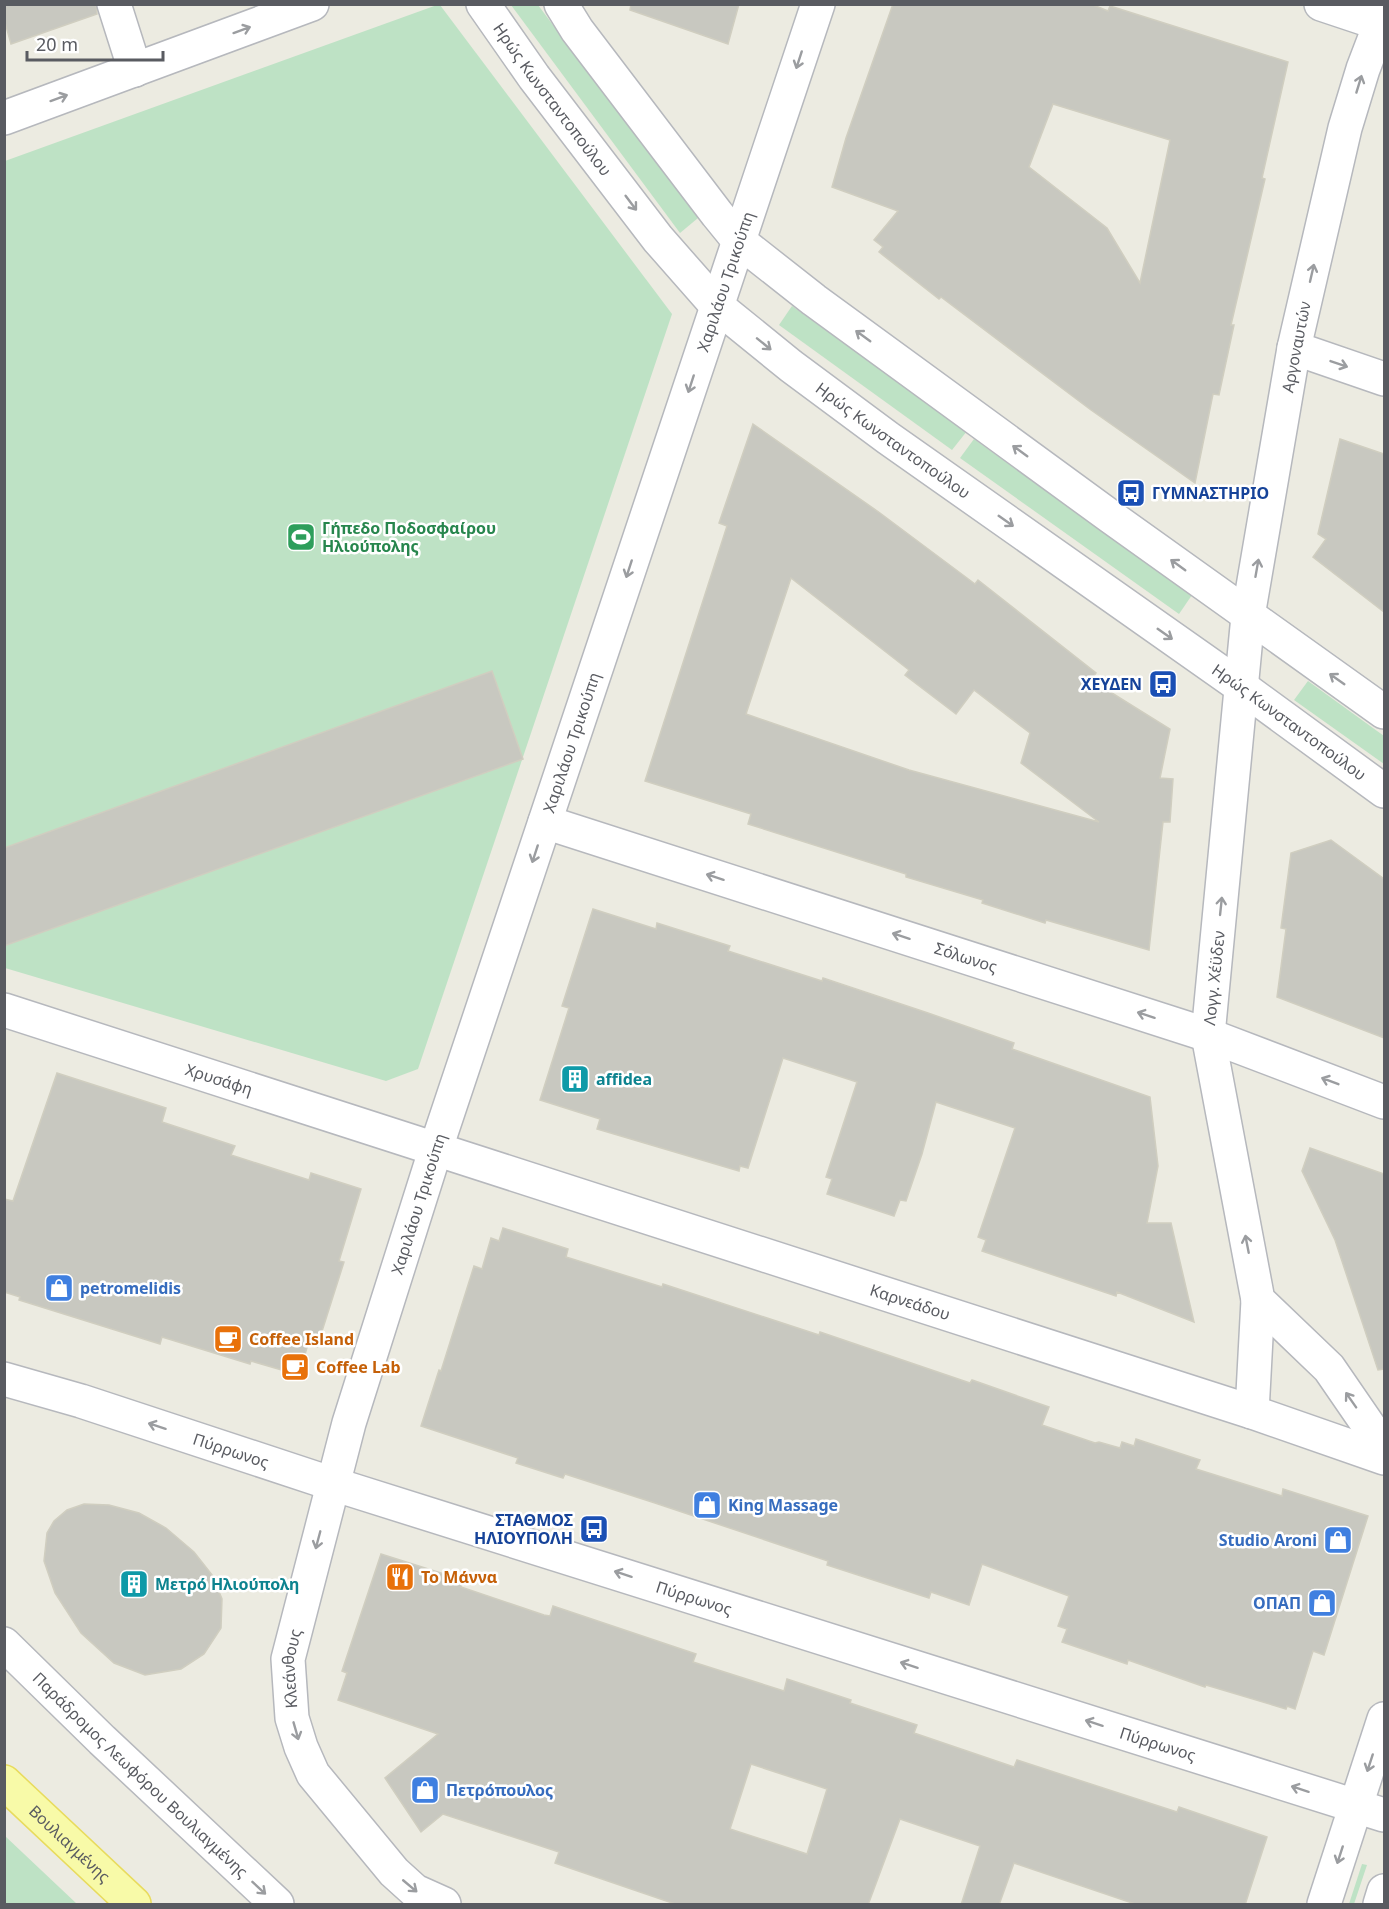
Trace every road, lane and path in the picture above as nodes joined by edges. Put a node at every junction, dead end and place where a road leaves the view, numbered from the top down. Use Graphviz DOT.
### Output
graph roads {
  1 [pos="114,4"];
  2 [pos="312,4"];
  3 [pos="483,4"];
  4 [pos="561,4"];
  5 [pos="818,4"];
  6 [pos="1321,4"];
  7 [pos="1383,21"];
  8 [pos="135,70"];
  9 [pos="4,118"];
  10 [pos="739,240"];
  11 [pos="717,306"];
  12 [pos="1294,348"];
  13 [pos="1384,379"];
  14 [pos="1248,616"];
  15 [pos="1243,688"];
  16 [pos="1384,712"];
  17 [pos="1384,791"];
  18 [pos="545,822"];
  19 [pos="4,1010"];
  20 [pos="1208,1035"];
  21 [pos="1384,1102"];
  22 [pos="436,1148"];
  23 [pos="1258,1300"];
  24 [pos="8,1380"];
  25 [pos="1252,1412"];
  26 [pos="1384,1448"];
  27 [pos="1384,1458"];
  28 [pos="333,1484"];
  29 [pos="4,1644"];
  30 [pos="1384,1719"];
  31 [pos="4,1782"];
  32 [pos="1370,1811"];
  33 [pos="1384,1891"];
  34 [pos="134,1905"];
  35 [pos="277,1905"];
  36 [pos="444,1905"];
  37 [pos="1324,1905"];
  38 [pos="1380,1905"];
  1 -- 8 [label="street"];
  8 -- 2 [label="street, one-way"];
  3 -- 11 [label="street, Ηρώς Κωνσταντοπούλου, one-way"];
  4 -- 10 [label="street"];
  5 -- 10 [label="street, Χαριλάου Τρικούπη, one-way"];
  6 -- 7 [label="street"];
  12 -- 7 [label="street, Αργοναυτών, one-way"];
  9 -- 8 [label="street, one-way"];
  10 -- 11 [label="street, Χαριλάου Τρικούπη"];
  14 -- 10 [label="street, one-way"];
  11 -- 15 [label="street, Ηρώς Κωνσταντοπούλου, one-way"];
  11 -- 18 [label="street, Χαριλάου Τρικούπη, one-way"];
  12 -- 13 [label="street, one-way"];
  14 -- 12 [label="street, Αργοναυτών, one-way"];
  14 -- 15 [label="street, Αργοναυτών"];
  16 -- 14 [label="street, one-way"];
  15 -- 17 [label="street, Ηρώς Κωνσταντοπούλου"];
  20 -- 15 [label="street, Λογγ. Χέϋδεν, one-way"];
  20 -- 18 [label="street, Σόλωνος, one-way"];
  18 -- 22 [label="street, Χαριλάου Τρικούπη, one-way"];
  19 -- 22 [label="street, Χρυσάφη"];
  21 -- 20 [label="street, Σόλωνος, one-way"];
  23 -- 20 [label="street, Λογγ. Χέϋδεν, one-way"];
  22 -- 25 [label="street, Καρνεάδου"];
  22 -- 28 [label="street, Χαριλάου Τρικούπη"];
  23 -- 25 [label="street, Λογγ. Χέϋδεν"];
  26 -- 23 [label="street, one-way"];
  28 -- 24 [label="street, Πύρρωνος, one-way"];
  25 -- 27 [label="street, Καρνεάδου"];
  32 -- 28 [label="street, Πύρρωνος, one-way"];
  28 -- 36 [label="street, Κλεάνθους, one-way"];
  29 -- 35 [label="street, Παράδρομος Λεωφόρου Βουλιαγμένης, one-way"];
  30 -- 32 [label="street, one-way"];
  31 -- 34 [label="main road, Βουλιαγμένης"];
  32 -- 37 [label="street, one-way"];
  33 -- 38 [label="street"];
}
